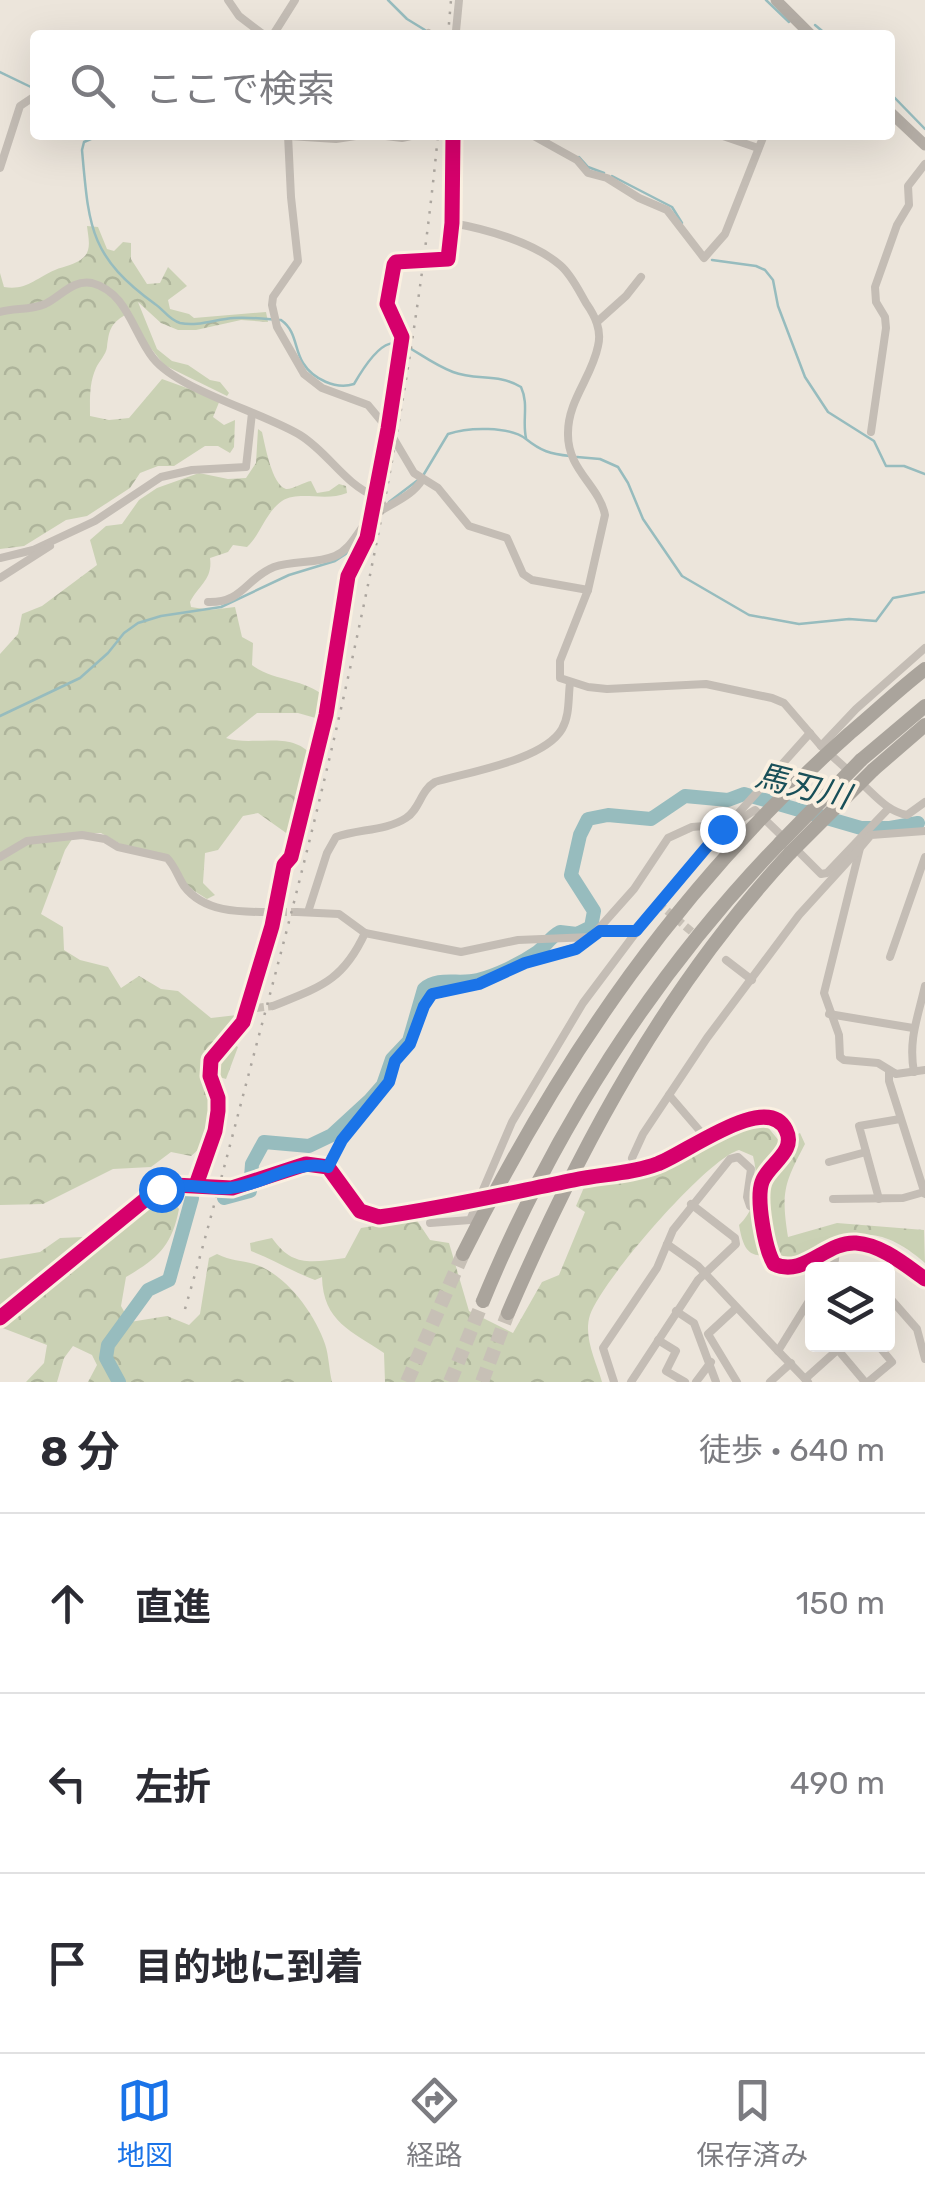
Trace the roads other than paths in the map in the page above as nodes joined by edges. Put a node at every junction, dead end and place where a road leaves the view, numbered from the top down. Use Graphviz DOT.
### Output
graph roads {
  1 [pos="228,0"];
  2 [pos="295,0"];
  3 [pos="459,0"];
  4 [pos="776,0"];
  5 [pos="257,30"];
  6 [pos="280,30"];
  7 [pos="456,30"];
  8 [pos="806,30"];
  9 [pos="30,99"];
  10 [pos="895,117"];
  11 [pos="288,140"];
  12 [pos="454,140"];
  13 [pos="541,140"];
  14 [pos="735,140"];
  15 [pos="762,140"];
  16 [pos="925,145"];
  17 [pos="758,148"];
  18 [pos="925,164"];
  19 [pos="0,168"];
  20 [pos="452,223"];
  21 [pos="438,258"];
  22 [pos="406,262"];
  23 [pos="641,277"];
  24 [pos="0,312"];
  25 [pos="597,322"];
  26 [pos="252,413"];
  27 [pos="388,429"];
  28 [pos="871,432"];
  29 [pos="422,480"];
  30 [pos="376,496"];
  31 [pos="372,517"];
  32 [pos="70,532"];
  33 [pos="0,558"];
  34 [pos="0,578"];
  35 [pos="588,590"];
  36 [pos="208,602"];
  37 [pos="925,648"];
  38 [pos="925,669"];
  39 [pos="570,683"];
  40 [pos="925,706"];
  41 [pos="925,724"];
  42 [pos="810,733"];
  43 [pos="824,749"];
  44 [pos="867,765"];
  45 [pos="771,807"];
  46 [pos="888,808"];
  47 [pos="922,808"];
  48 [pos="734,818"];
  49 [pos="722,829"];
  50 [pos="925,829"];
  51 [pos="785,848"];
  52 [pos="860,848"];
  53 [pos="0,856"];
  54 [pos="925,857"];
  55 [pos="837,867"];
  56 [pos="855,875"];
  57 [pos="277,912"];
  58 [pos="296,912"];
  59 [pos="308,912"];
  60 [pos="636,931"];
  61 [pos="365,932"];
  62 [pos="595,934"];
  63 [pos="890,957"];
  64 [pos="726,960"];
  65 [pos="752,980"];
  66 [pos="925,986"];
  67 [pos="274,1006"];
  68 [pos="830,1014"];
  69 [pos="913,1028"];
  70 [pos="925,1070"];
  71 [pos="889,1072"];
  72 [pos="914,1072"];
  73 [pos="670,1095"];
  74 [pos="900,1119"];
  75 [pos="706,1138"];
  76 [pos="690,1148"];
  77 [pos="866,1152"];
  78 [pos="632,1158"];
  79 [pos="830,1162"];
  80 [pos="328,1167"];
  81 [pos="581,1178"];
  82 [pos="196,1184"];
  83 [pos="925,1193"];
  84 [pos="832,1199"];
  85 [pos="879,1199"];
  86 [pos="473,1201"];
  87 [pos="690,1204"];
  88 [pos="762,1212"];
  89 [pos="430,1223"];
  90 [pos="668,1244"];
  91 [pos="836,1246"];
  92 [pos="462,1254"];
  93 [pos="834,1262"];
  94 [pos="704,1274"];
  95 [pos="925,1280"];
  96 [pos="483,1301"];
  97 [pos="895,1304"];
  98 [pos="805,1307"];
  99 [pos="735,1309"];
  100 [pos="676,1311"];
  101 [pos="508,1313"];
  102 [pos="0,1318"];
  103 [pos="658,1340"];
  104 [pos="778,1351"];
  105 [pos="833,1352"];
  106 [pos="843,1352"];
  107 [pos="884,1352"];
  108 [pos="925,1360"];
  109 [pos="711,1362"];
  110 [pos="791,1363"];
  111 [pos="807,1380"];
  112 [pos="614,1382"];
  113 [pos="631,1382"];
  114 [pos="685,1382"];
  115 [pos="696,1382"];
  116 [pos="716,1382"];
  117 [pos="737,1382"];
  118 [pos="770,1382"];
  119 [pos="866,1382"];
  1 -- 5 [label="street"];
  2 -- 6 [label="street"];
  3 -- 7 [label="street"];
  4 -- 8 [label="street"];
  9 -- 19 [label="street"];
  10 -- 16 [label="street"];
  11 -- 27 [label="street"];
  12 -- 20 [label="street"];
  13 -- 17 [label="street"];
  14 -- 17 [label="street"];
  15 -- 17 [label="street"];
  18 -- 28 [label="street"];
  20 -- 21 [label="street"];
  20 -- 25 [label="street"];
  22 -- 27 [label="street"];
  23 -- 25 [label="street"];
  24 -- 26 [label="street"];
  25 -- 35 [label="street"];
  26 -- 30 [label="street"];
  26 -- 32 [label="street"];
  27 -- 29 [label="street"];
  27 -- 30 [label="street"];
  29 -- 31 [label="street"];
  29 -- 35 [label="street"];
  30 -- 31 [label="street"];
  31 -- 36 [label="street"];
  31 -- 57 [label="street"];
  32 -- 33 [label="street"];
  32 -- 34 [label="street"];
  35 -- 39 [label="street"];
  37 -- 43 [label="street"];
  38 -- 43 [label="highway"];
  39 -- 42 [label="street"];
  39 -- 59 [label="street"];
  40 -- 44 [label="highway"];
  41 -- 44 [label="highway"];
  42 -- 43 [label="street"];
  42 -- 48 [label="street"];
  43 -- 45 [label="highway"];
  43 -- 46 [label="street"];
  44 -- 51 [label="highway, bridge"];
  45 -- 48 [label="street"];
  45 -- 55 [label="street"];
  45 -- 92 [label="highway"];
  46 -- 47 [label="street"];
  46 -- 55 [label="street"];
  48 -- 49 [label="street"];
  49 -- 60 [label="street"];
  49 -- 62 [label="street"];
  50 -- 52 [label="street"];
  51 -- 96 [label="highway"];
  51 -- 101 [label="highway"];
  52 -- 55 [label="street"];
  52 -- 56 [label="street"];
  53 -- 57 [label="street"];
  54 -- 63 [label="street"];
  55 -- 56 [label="street"];
  55 -- 65 [label="street"];
  56 -- 68 [label="street"];
  57 -- 82 [label="street"];
  58 -- 59 [label="street"];
  59 -- 61 [label="street"];
  60 -- 62 [label="street"];
  60 -- 89 [label="street"];
  61 -- 62 [label="street"];
  61 -- 67 [label="street"];
  62 -- 80 [label="street"];
  64 -- 65 [label="street"];
  65 -- 73 [label="street"];
  66 -- 69 [label="street"];
  68 -- 69 [label="street"];
  68 -- 71 [label="street"];
  69 -- 72 [label="street"];
  70 -- 72 [label="street"];
  71 -- 72 [label="street"];
  71 -- 74 [label="street"];
  73 -- 75 [label="street"];
  73 -- 78 [label="street"];
  74 -- 77 [label="street"];
  74 -- 83 [label="street"];
  75 -- 76 [label="street"];
  75 -- 88 [label="street"];
  76 -- 81 [label="street"];
  77 -- 79 [label="street"];
  77 -- 85 [label="street"];
  80 -- 82 [label="street"];
  80 -- 86 [label="street"];
  82 -- 102 [label="street"];
  83 -- 85 [label="street"];
  84 -- 85 [label="street"];
  87 -- 88 [label="street"];
  87 -- 90 [label="street"];
  87 -- 94 [label="street"];
  88 -- 91 [label="street"];
  90 -- 94 [label="street"];
  90 -- 112 [label="street"];
  91 -- 93 [label="street"];
  91 -- 95 [label="street"];
  94 -- 99 [label="street"];
  94 -- 100 [label="street"];
  97 -- 108 [label="street"];
  98 -- 104 [label="street"];
  99 -- 104 [label="street"];
  99 -- 117 [label="street"];
  100 -- 103 [label="street"];
  100 -- 109 [label="street"];
  103 -- 113 [label="street"];
  103 -- 114 [label="street"];
  104 -- 110 [label="street"];
  105 -- 111 [label="street"];
  106 -- 119 [label="street"];
  107 -- 119 [label="street"];
  109 -- 115 [label="street"];
  109 -- 116 [label="street"];
  110 -- 111 [label="street"];
  110 -- 118 [label="street"];
}
